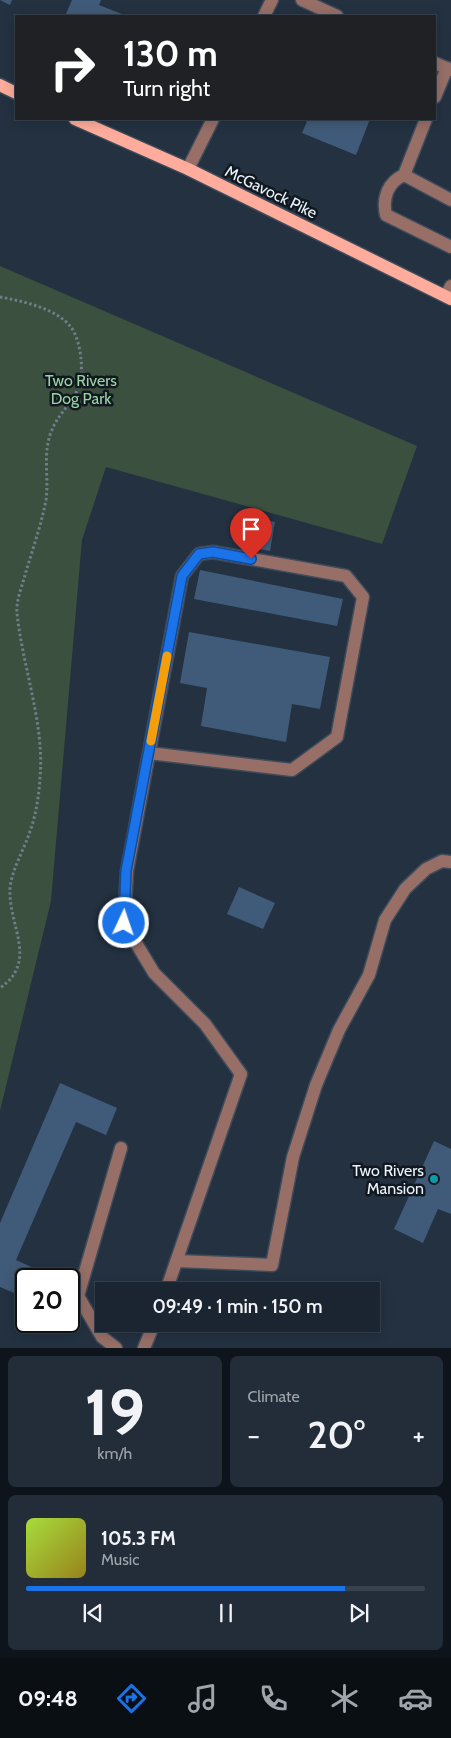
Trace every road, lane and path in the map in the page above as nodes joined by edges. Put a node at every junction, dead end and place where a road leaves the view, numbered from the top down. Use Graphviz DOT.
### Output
graph roads {
  1 [pos="272,0"];
  2 [pos="302,0"];
  3 [pos="264,15"];
  4 [pos="335,15"];
  5 [pos="444,67"];
  6 [pos="0,85"];
  7 [pos="15,92"];
  8 [pos="436,94"];
  9 [pos="77,120"];
  10 [pos="212,120"];
  11 [pos="426,120"];
  12 [pos="188,168"];
  13 [pos="404,175"];
  14 [pos="451,200"];
  15 [pos="451,246"];
  16 [pos="449,294"];
  17 [pos="0,297"];
  18 [pos="149,752"];
  19 [pos="451,862"];
  20 [pos="0,988"];
  21 [pos="121,1148"];
  22 [pos="177,1261"];
  23 [pos="169,1282"];
  24 [pos="151,1332"];
  25 [pos="116,1348"];
  26 [pos="144,1348"];
  1 -- 3 [label="street"];
  2 -- 4 [label="street"];
  5 -- 8 [label="street"];
  6 -- 7 [label="main road"];
  9 -- 12 [label="main road, McGavock Pike"];
  10 -- 12 [label="street"];
  11 -- 13 [label="street"];
  12 -- 16 [label="main road, McGavock Pike"];
  13 -- 14 [label="street"];
  13 -- 15 [label="street"];
  17 -- 20 [label="path"];
  18 -- 18 [label="street"];
  18 -- 22 [label="street"];
  19 -- 22 [label="street"];
  21 -- 25 [label="street"];
  22 -- 23 [label="street"];
  24 -- 26 [label="street"];
}
